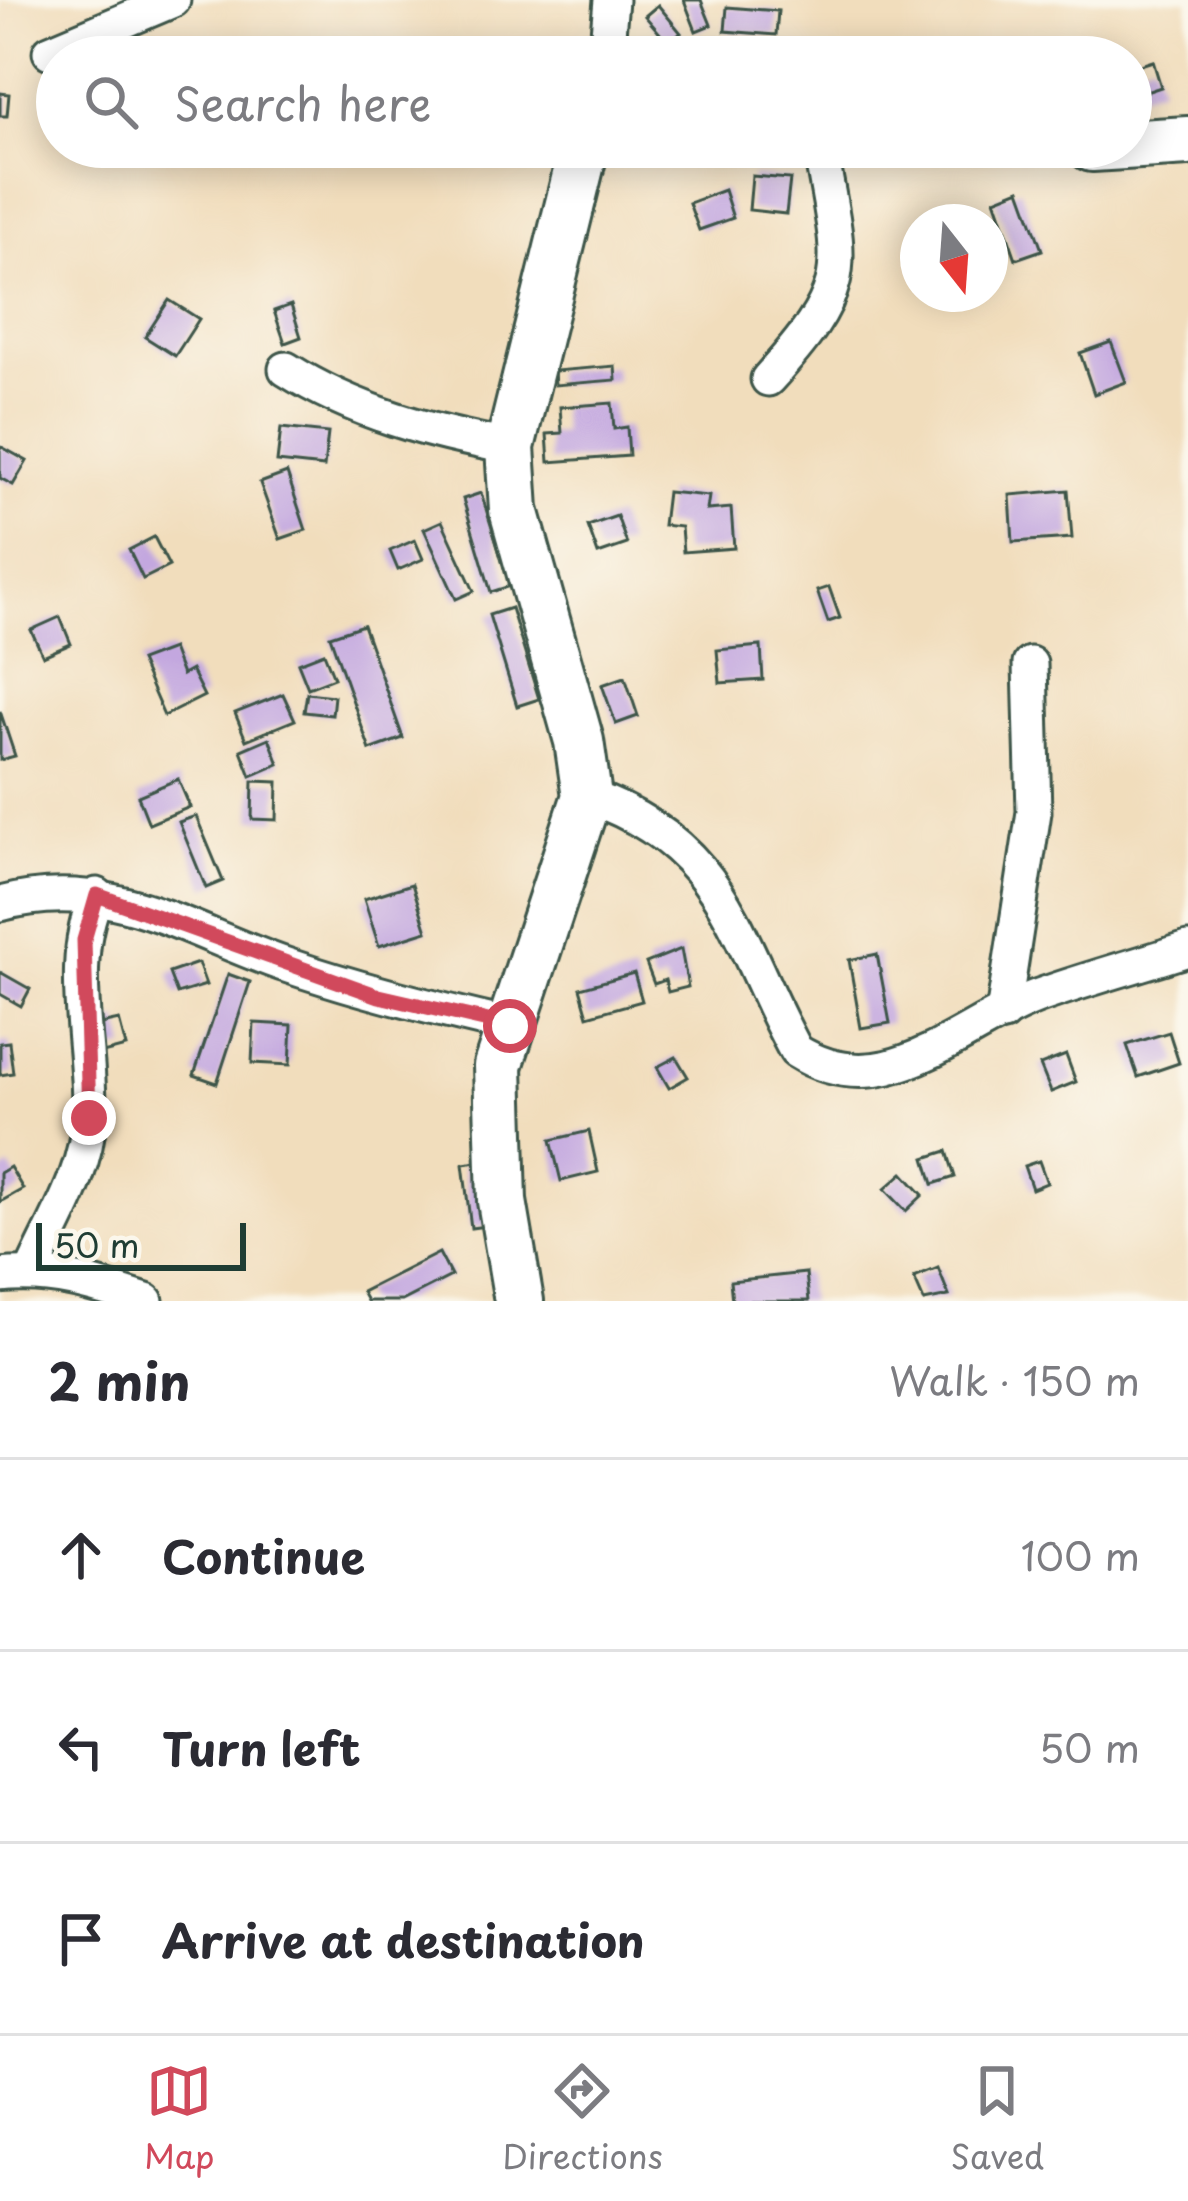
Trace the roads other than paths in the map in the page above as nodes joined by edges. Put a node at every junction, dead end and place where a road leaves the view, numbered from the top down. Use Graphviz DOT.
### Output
graph roads {
  1 [pos="173,0"];
  2 [pos="611,0"];
  3 [pos="88,36"];
  4 [pos="608,36"];
  5 [pos="1188,141"];
  6 [pos="1152,143"];
  7 [pos="579,168"];
  8 [pos="823,168"];
  9 [pos="286,369"];
  10 [pos="768,379"];
  11 [pos="510,447"];
  12 [pos="1030,664"];
  13 [pos="587,796"];
  14 [pos="97,895"];
  15 [pos="0,904"];
  16 [pos="1188,949"];
  17 [pos="1003,1014"];
  18 [pos="510,1026"];
  19 [pos="16,1274"];
  20 [pos="146,1301"];
  21 [pos="519,1301"];
  1 -- 3 [label="street"];
  2 -- 4 [label="street"];
  5 -- 6 [label="street"];
  7 -- 11 [label="street"];
  8 -- 10 [label="street"];
  9 -- 11 [label="street"];
  11 -- 13 [label="street"];
  12 -- 17 [label="street"];
  13 -- 17 [label="street"];
  13 -- 18 [label="street"];
  14 -- 15 [label="street"];
  14 -- 18 [label="street"];
  14 -- 19 [label="street"];
  16 -- 17 [label="street"];
  18 -- 21 [label="street"];
  19 -- 20 [label="street"];
}
